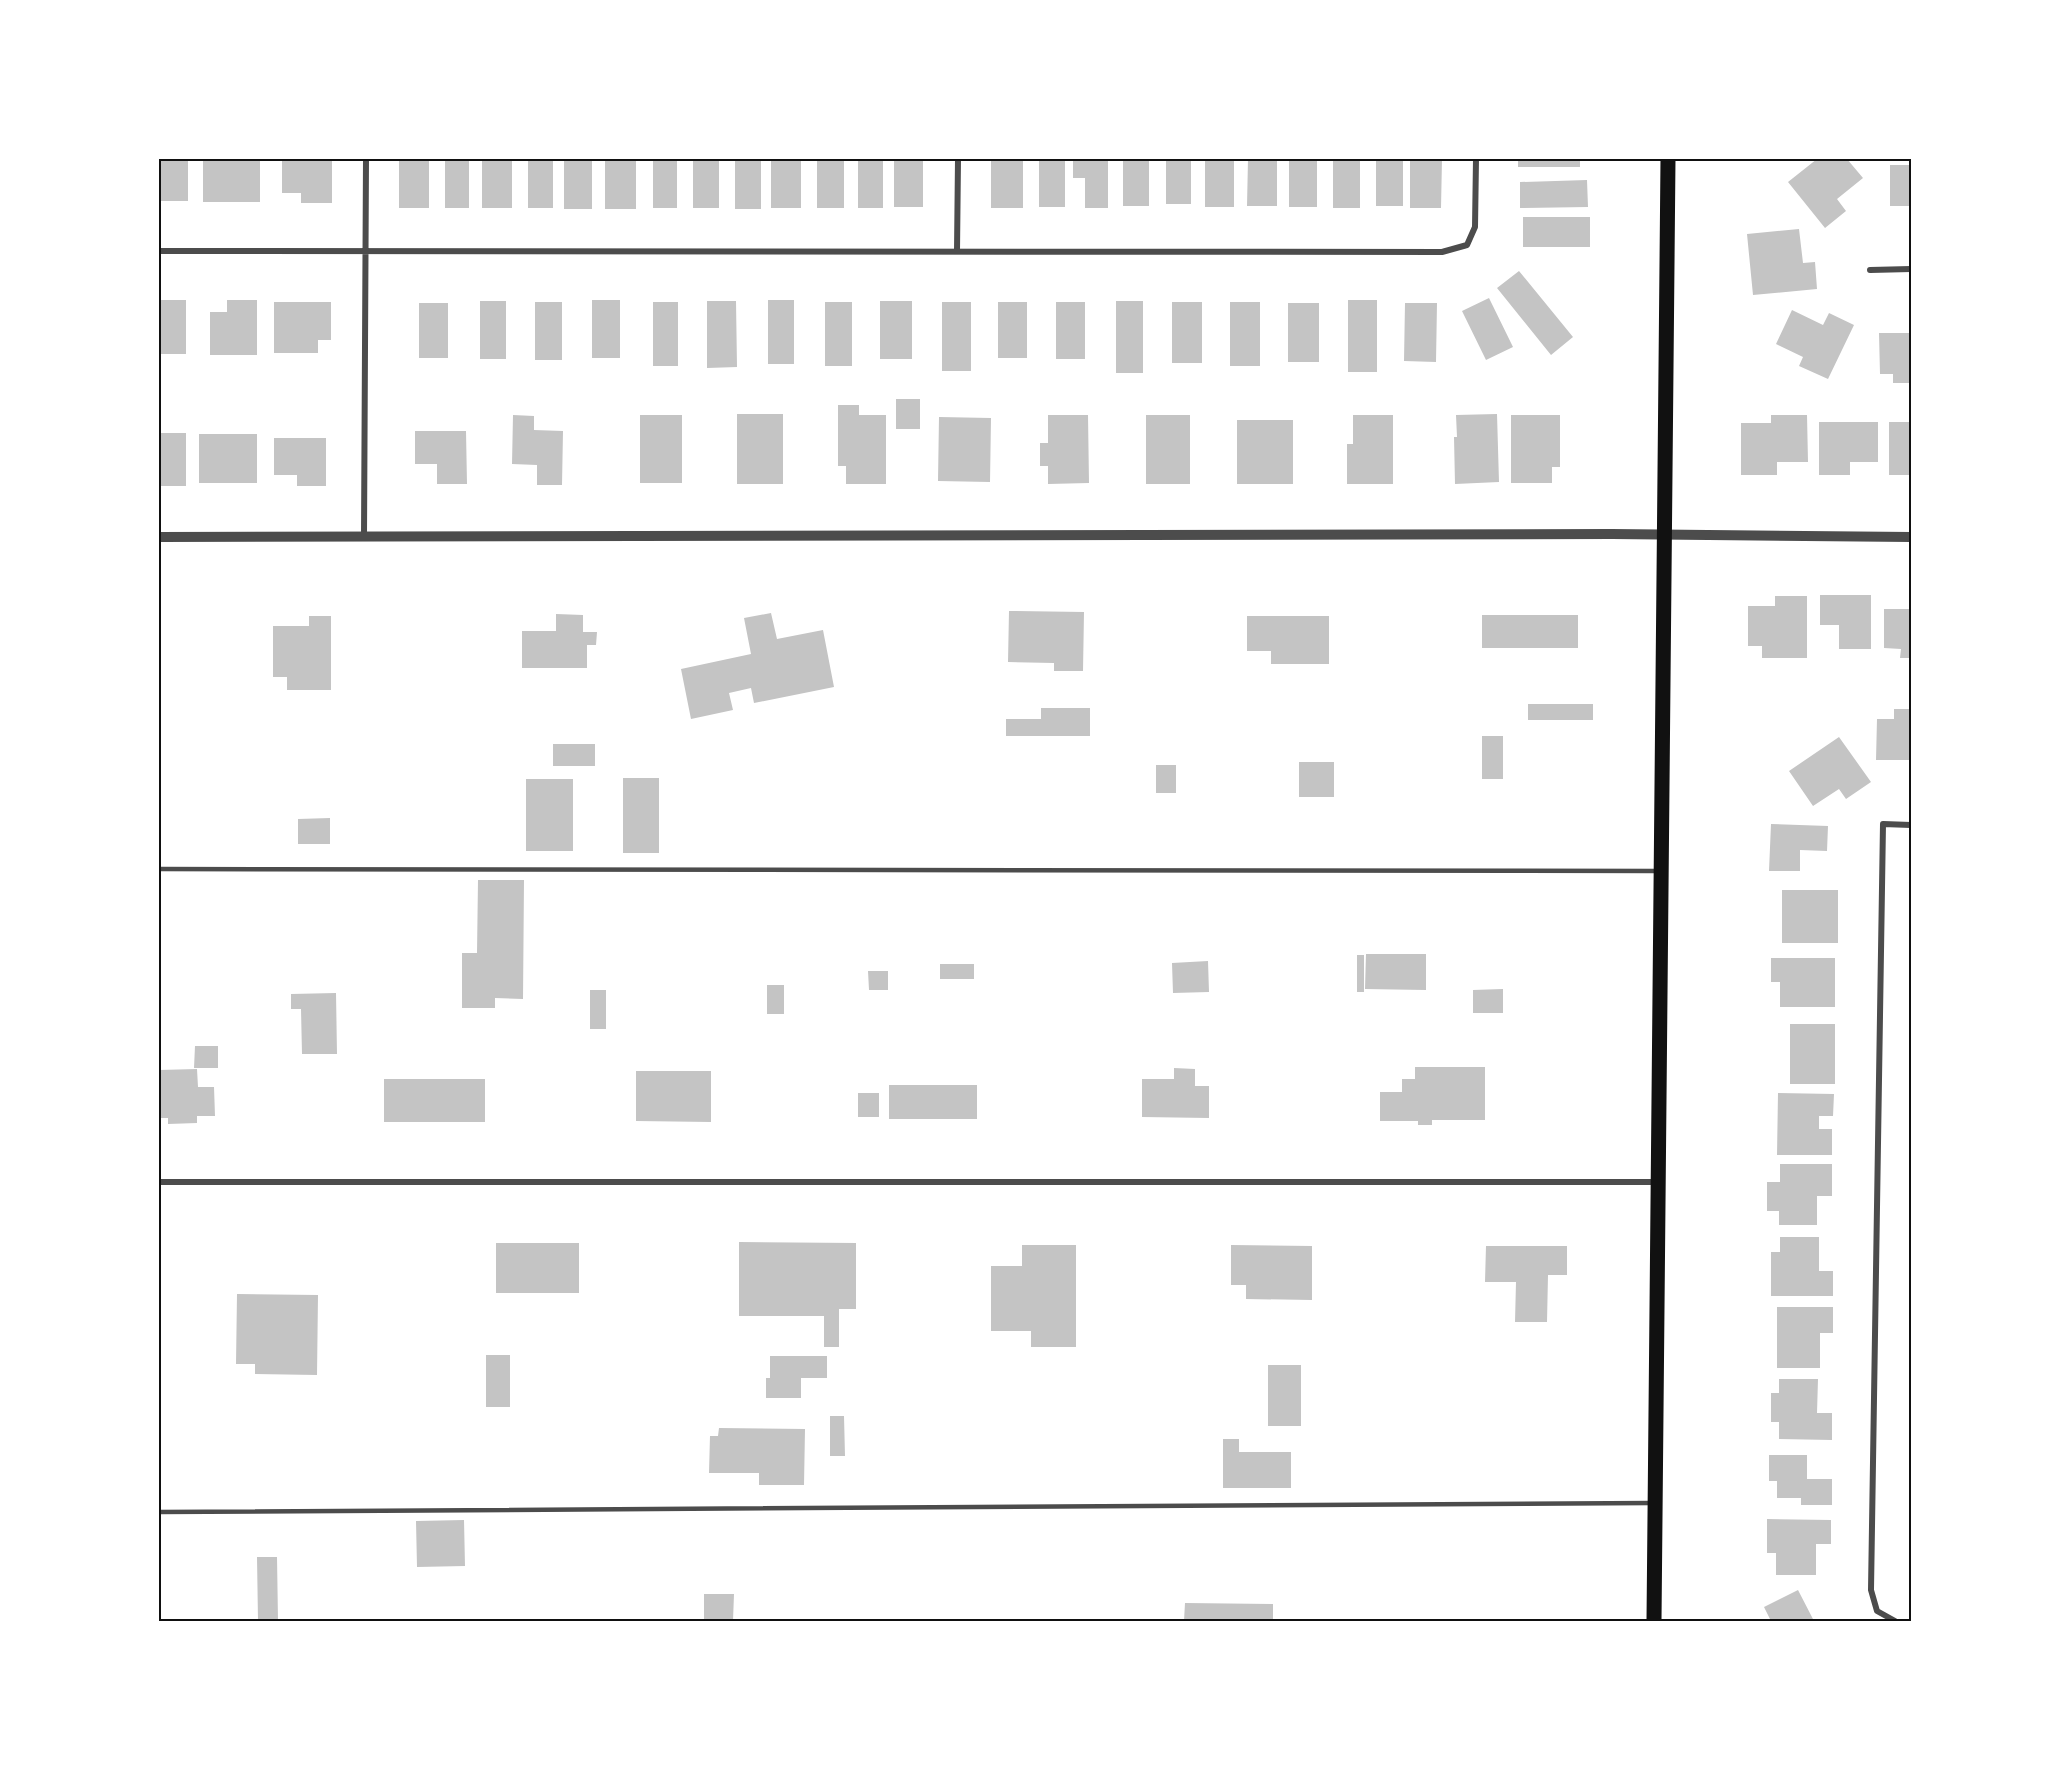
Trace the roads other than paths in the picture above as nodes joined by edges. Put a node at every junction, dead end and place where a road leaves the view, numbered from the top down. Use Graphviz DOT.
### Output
graph roads {
  1 [pos="366,159"];
  2 [pos="958,159"];
  3 [pos="1476,159"];
  4 [pos="1668,159"];
  5 [pos="159,251"];
  6 [pos="957,251"];
  7 [pos="365,252"];
  8 [pos="1911,269"];
  9 [pos="1870,270"];
  10 [pos="1663,535"];
  11 [pos="364,536"];
  12 [pos="159,537"];
  13 [pos="1911,537"];
  14 [pos="1911,825"];
  15 [pos="159,869"];
  16 [pos="1661,871"];
  17 [pos="159,1182"];
  18 [pos="1659,1182"];
  19 [pos="1655,1503"];
  20 [pos="159,1512"];
  21 [pos="1654,1621"];
  22 [pos="1895,1621"];
  1 -- 7 [label="street"];
  2 -- 6 [label="street"];
  3 -- 6 [label="street"];
  4 -- 10 [label="main road"];
  5 -- 7 [label="street"];
  6 -- 7 [label="street"];
  7 -- 11 [label="street"];
  8 -- 9 [label="street"];
  10 -- 11 [label="street"];
  10 -- 13 [label="street"];
  10 -- 16 [label="main road"];
  11 -- 12 [label="street"];
  14 -- 22 [label="street"];
  15 -- 16 [label="lane"];
  16 -- 18 [label="main road"];
  17 -- 18 [label="street"];
  18 -- 19 [label="main road"];
  19 -- 20 [label="lane"];
  19 -- 21 [label="main road"];
}
